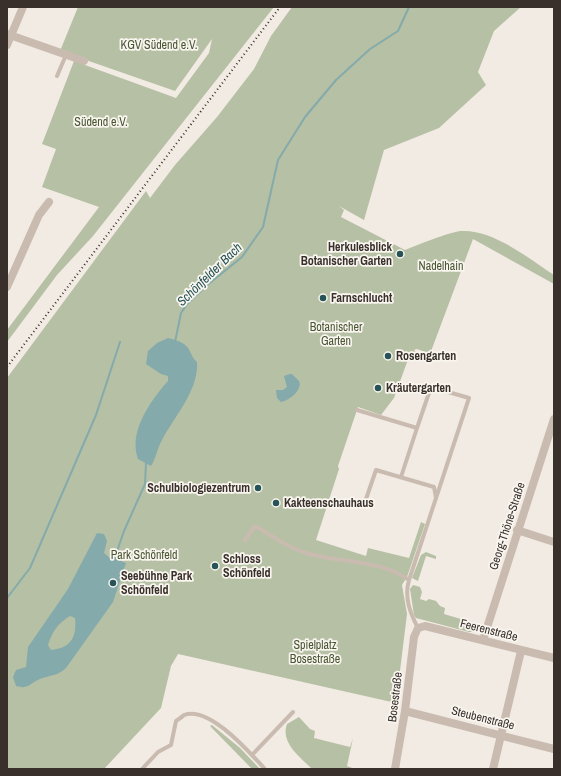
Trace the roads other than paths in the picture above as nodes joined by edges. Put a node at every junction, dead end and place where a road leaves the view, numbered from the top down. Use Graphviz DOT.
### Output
graph roads {
  1 [pos="22,7"];
  2 [pos="9,35"];
  3 [pos="7,45"];
  4 [pos="66,55"];
  5 [pos="84,61"];
  6 [pos="57,76"];
  7 [pos="49,202"];
  8 [pos="7,287"];
  9 [pos="357,410"];
  10 [pos="554,419"];
  11 [pos="417,428"];
  12 [pos="401,477"];
  13 [pos="366,498"];
  14 [pos="436,498"];
  15 [pos="517,530"];
  16 [pos="245,540"];
  17 [pos="554,542"];
  18 [pos="409,580"];
  19 [pos="418,628"];
  20 [pos="483,640"];
  21 [pos="521,651"];
  22 [pos="554,658"];
  23 [pos="405,711"];
  24 [pos="293,712"];
  25 [pos="501,735"];
  26 [pos="554,749"];
  27 [pos="252,755"];
  28 [pos="142,769"];
  29 [pos="265,769"];
  30 [pos="395,769"];
  31 [pos="493,769"];
  1 -- 2 [label="street"];
  2 -- 3 [label="street"];
  2 -- 4 [label="street"];
  4 -- 5 [label="street"];
  4 -- 6 [label="lane"];
  7 -- 8 [label="street"];
  9 -- 11 [label="lane"];
  10 -- 15 [label="street, Georg-Thöne-Straße"];
  11 -- 12 [label="lane"];
  11 -- 14 [label="lane"];
  12 -- 13 [label="lane"];
  12 -- 14 [label="lane"];
  14 -- 18 [label="lane"];
  15 -- 17 [label="street"];
  15 -- 20 [label="street, Georg-Thöne-Straße"];
  16 -- 18 [label="lane"];
  18 -- 19 [label="lane"];
  19 -- 20 [label="street, Feerenstraße"];
  19 -- 23 [label="street, Bosestraße"];
  20 -- 21 [label="street, Feerenstraße"];
  21 -- 22 [label="street, Feerenstraße"];
  21 -- 25 [label="street"];
  23 -- 25 [label="street, Steubenstraße"];
  23 -- 30 [label="street, Bosestraße"];
  24 -- 27 [label="lane"];
  25 -- 26 [label="street, Steubenstraße"];
  25 -- 31 [label="street"];
  27 -- 28 [label="lane"];
  27 -- 29 [label="lane"];
}
